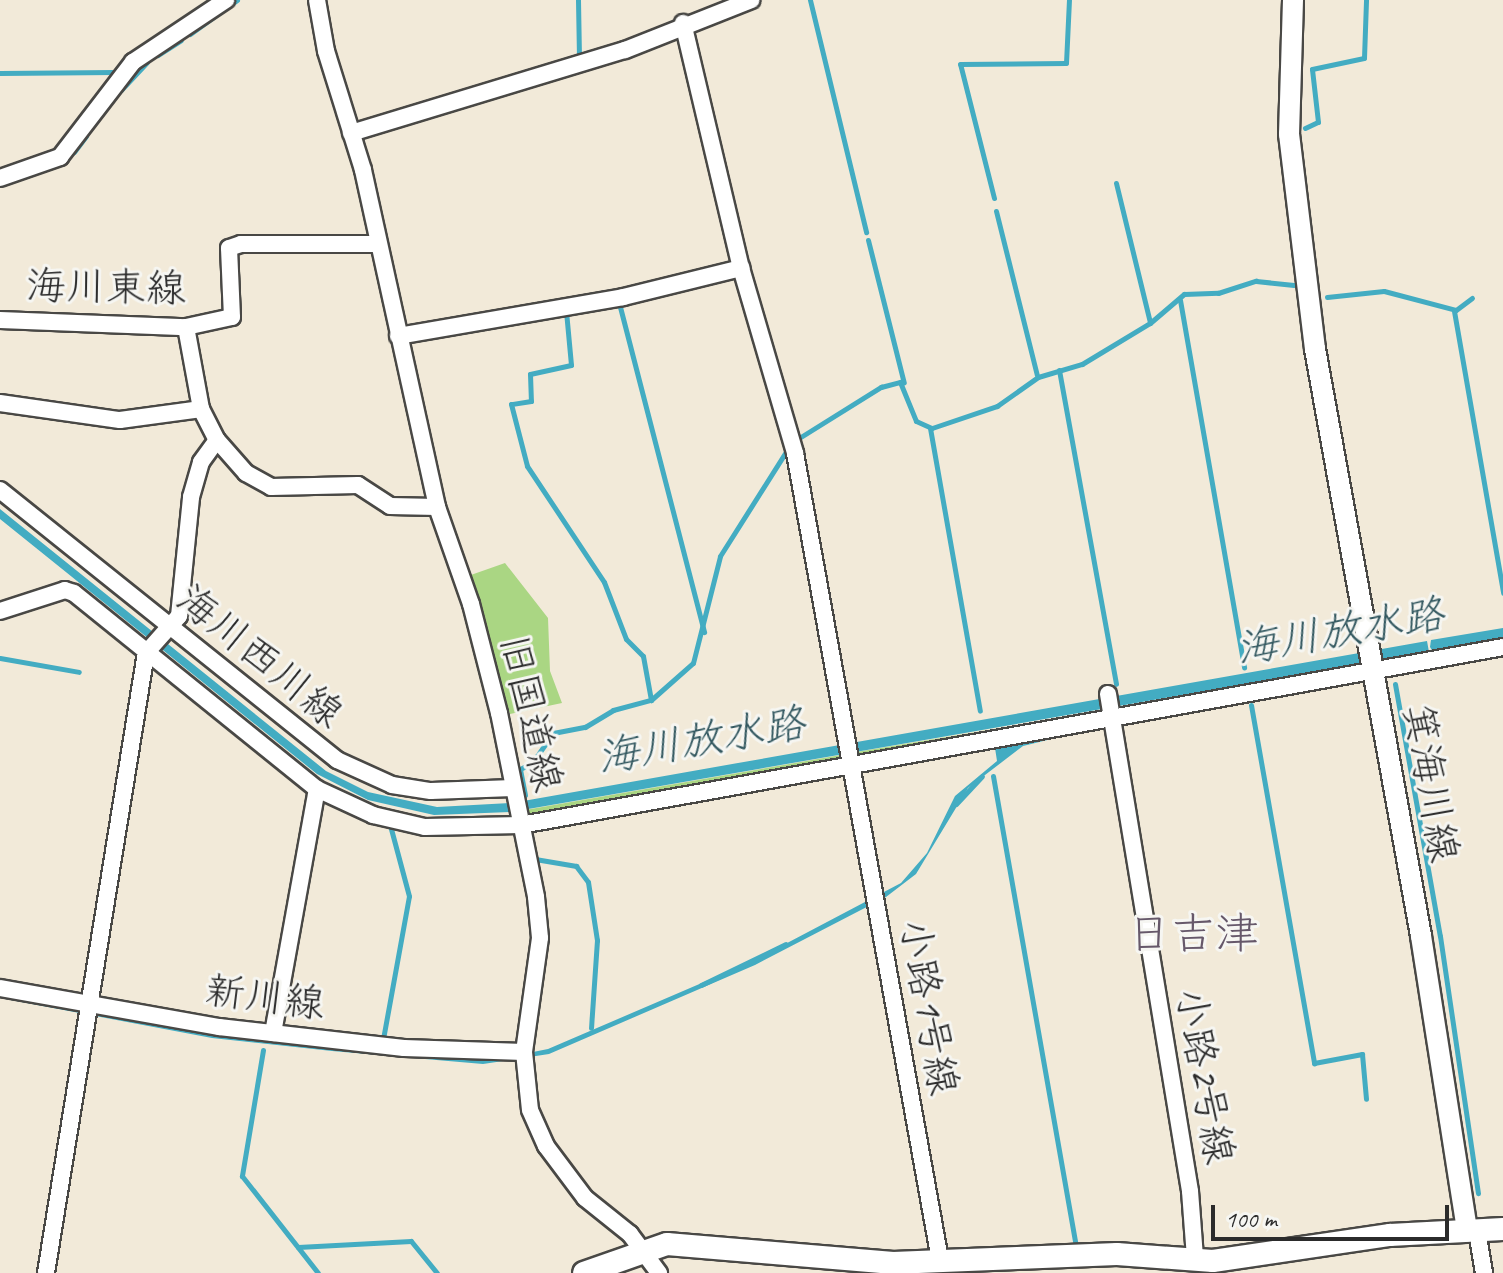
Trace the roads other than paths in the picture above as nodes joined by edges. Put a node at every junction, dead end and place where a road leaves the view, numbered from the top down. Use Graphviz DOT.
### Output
graph roads {
  1 [pos="226,0"];
  2 [pos="317,0"];
  3 [pos="751,0"];
  4 [pos="1293,0"];
  5 [pos="683,23"];
  6 [pos="351,133"];
  7 [pos="0,178"];
  8 [pos="376,244"];
  9 [pos="741,268"];
  10 [pos="0,320"];
  11 [pos="186,327"];
  12 [pos="398,336"];
  13 [pos="0,403"];
  14 [pos="201,409"];
  15 [pos="217,440"];
  16 [pos="0,490"];
  17 [pos="437,507"];
  18 [pos="0,611"];
  19 [pos="167,628"];
  20 [pos="1503,647"];
  21 [pos="148,651"];
  22 [pos="1375,668"];
  23 [pos="1108,694"];
  24 [pos="1109,715"];
  25 [pos="849,764"];
  26 [pos="317,789"];
  27 [pos="517,806"];
  28 [pos="0,988"];
  29 [pos="86,1005"];
  30 [pos="273,1033"];
  31 [pos="524,1052"];
  32 [pos="1503,1229"];
  33 [pos="1472,1231"];
  34 [pos="645,1249"];
  35 [pos="1195,1257"];
  36 [pos="940,1260"];
  37 [pos="1153,1264"];
  38 [pos="46,1273"];
  39 [pos="584,1273"];
  40 [pos="659,1273"];
  41 [pos="1484,1273"];
  1 -- 7 [label="street"];
  2 -- 6 [label="street, 旧国道線"];
  3 -- 5 [label="street"];
  4 -- 22 [label="street, 箕海川線"];
  5 -- 6 [label="street"];
  5 -- 9 [label="street, 小路1号線"];
  6 -- 8 [label="street, 旧国道線"];
  8 -- 11 [label="street, 海川東線"];
  8 -- 12 [label="street, 旧国道線"];
  9 -- 12 [label="street"];
  9 -- 25 [label="street, 小路1号線"];
  10 -- 11 [label="street, 海川東線"];
  11 -- 14 [label="street"];
  12 -- 17 [label="street, 旧国道線"];
  13 -- 14 [label="street"];
  14 -- 15 [label="street"];
  15 -- 17 [label="street"];
  15 -- 19 [label="street"];
  16 -- 19 [label="street, 海川西川線"];
  17 -- 27 [label="street, 旧国道線"];
  18 -- 21 [label="street"];
  19 -- 21 [label="street"];
  19 -- 27 [label="street, 海川西川線"];
  20 -- 22 [label="street"];
  21 -- 26 [label="street"];
  21 -- 29 [label="street"];
  22 -- 24 [label="street"];
  22 -- 33 [label="street, 箕海川線"];
  23 -- 24 [label="street, 小路2号線"];
  24 -- 25 [label="street"];
  24 -- 35 [label="street, 小路2号線"];
  25 -- 27 [label="street"];
  25 -- 36 [label="street, 小路1号線"];
  26 -- 27 [label="street"];
  26 -- 30 [label="street"];
  27 -- 31 [label="street, 旧国道線"];
  28 -- 29 [label="street, 新川線"];
  29 -- 30 [label="street, 新川線"];
  29 -- 38 [label="street"];
  30 -- 31 [label="street, 新川線"];
  31 -- 34 [label="street, 旧国道線"];
  32 -- 33 [label="main road"];
  33 -- 35 [label="main road"];
  33 -- 41 [label="street"];
  34 -- 36 [label="main road"];
  34 -- 39 [label="main road"];
  34 -- 40 [label="street, 旧国道線"];
  35 -- 37 [label="main road"];
  36 -- 37 [label="main road"];
}
